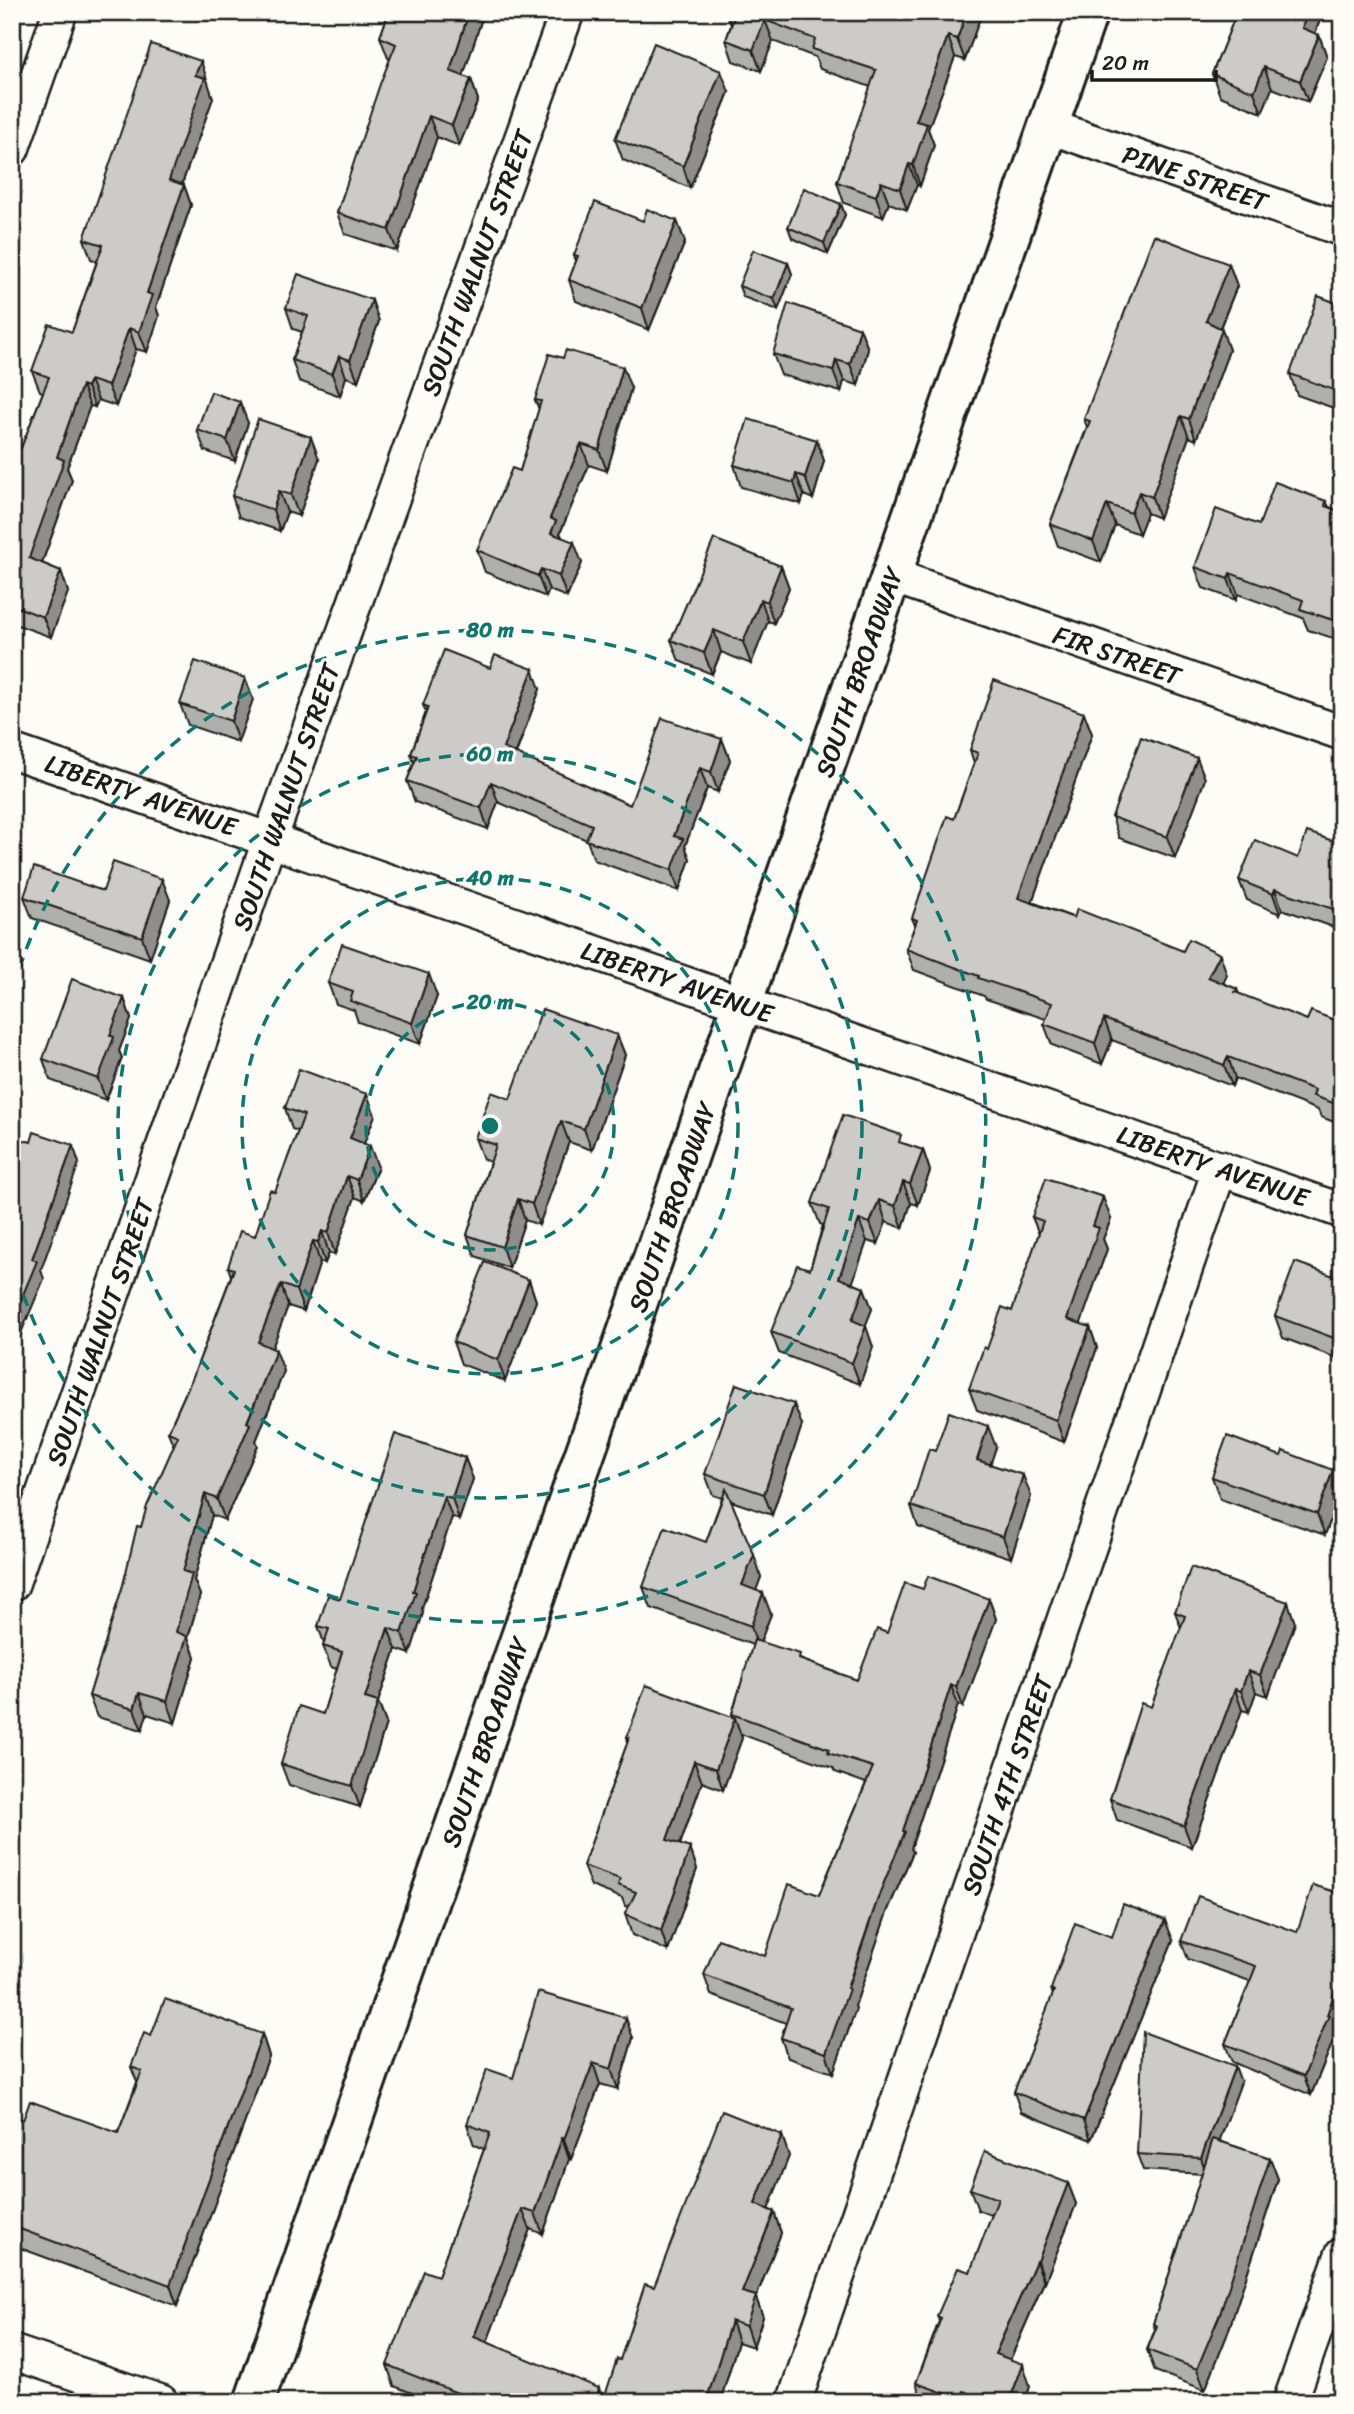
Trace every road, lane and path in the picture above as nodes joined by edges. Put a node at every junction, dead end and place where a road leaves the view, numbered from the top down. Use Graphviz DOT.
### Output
graph roads {
  1 [pos="60,12"];
  2 [pos="567,12"];
  3 [pos="1088,12"];
  4 [pos="1048,126"];
  5 [pos="12,149"];
  6 [pos="1342,229"];
  7 [pos="893,576"];
  8 [pos="1342,733"];
  9 [pos="12,751"];
  10 [pos="270,839"];
  11 [pos="743,1005"];
  12 [pos="1220,1168"];
  13 [pos="1342,1211"];
  14 [pos="12,1584"];
  15 [pos="1342,2255"];
  16 [pos="12,2352"];
  17 [pos="161,2402"];
  18 [pos="254,2402"];
  19 [pos="794,2402"];
  20 [pos="1290,2402"];
  1 -- 5 [label="street"];
  2 -- 10 [label="street, SOUTH WALNUT STREET"];
  3 -- 4 [label="street, SOUTH BROADWAY"];
  4 -- 6 [label="street, PINE STREET"];
  4 -- 7 [label="street, SOUTH BROADWAY"];
  7 -- 8 [label="street, FIR STREET"];
  7 -- 11 [label="street, SOUTH BROADWAY"];
  9 -- 10 [label="street, LIBERTY AVENUE"];
  10 -- 11 [label="street, LIBERTY AVENUE"];
  10 -- 14 [label="street, SOUTH WALNUT STREET"];
  11 -- 12 [label="street, LIBERTY AVENUE"];
  11 -- 18 [label="street, SOUTH BROADWAY"];
  12 -- 13 [label="street, LIBERTY AVENUE"];
  12 -- 19 [label="street, SOUTH 4TH STREET"];
  15 -- 20 [label="street"];
  16 -- 17 [label="street"];
}
